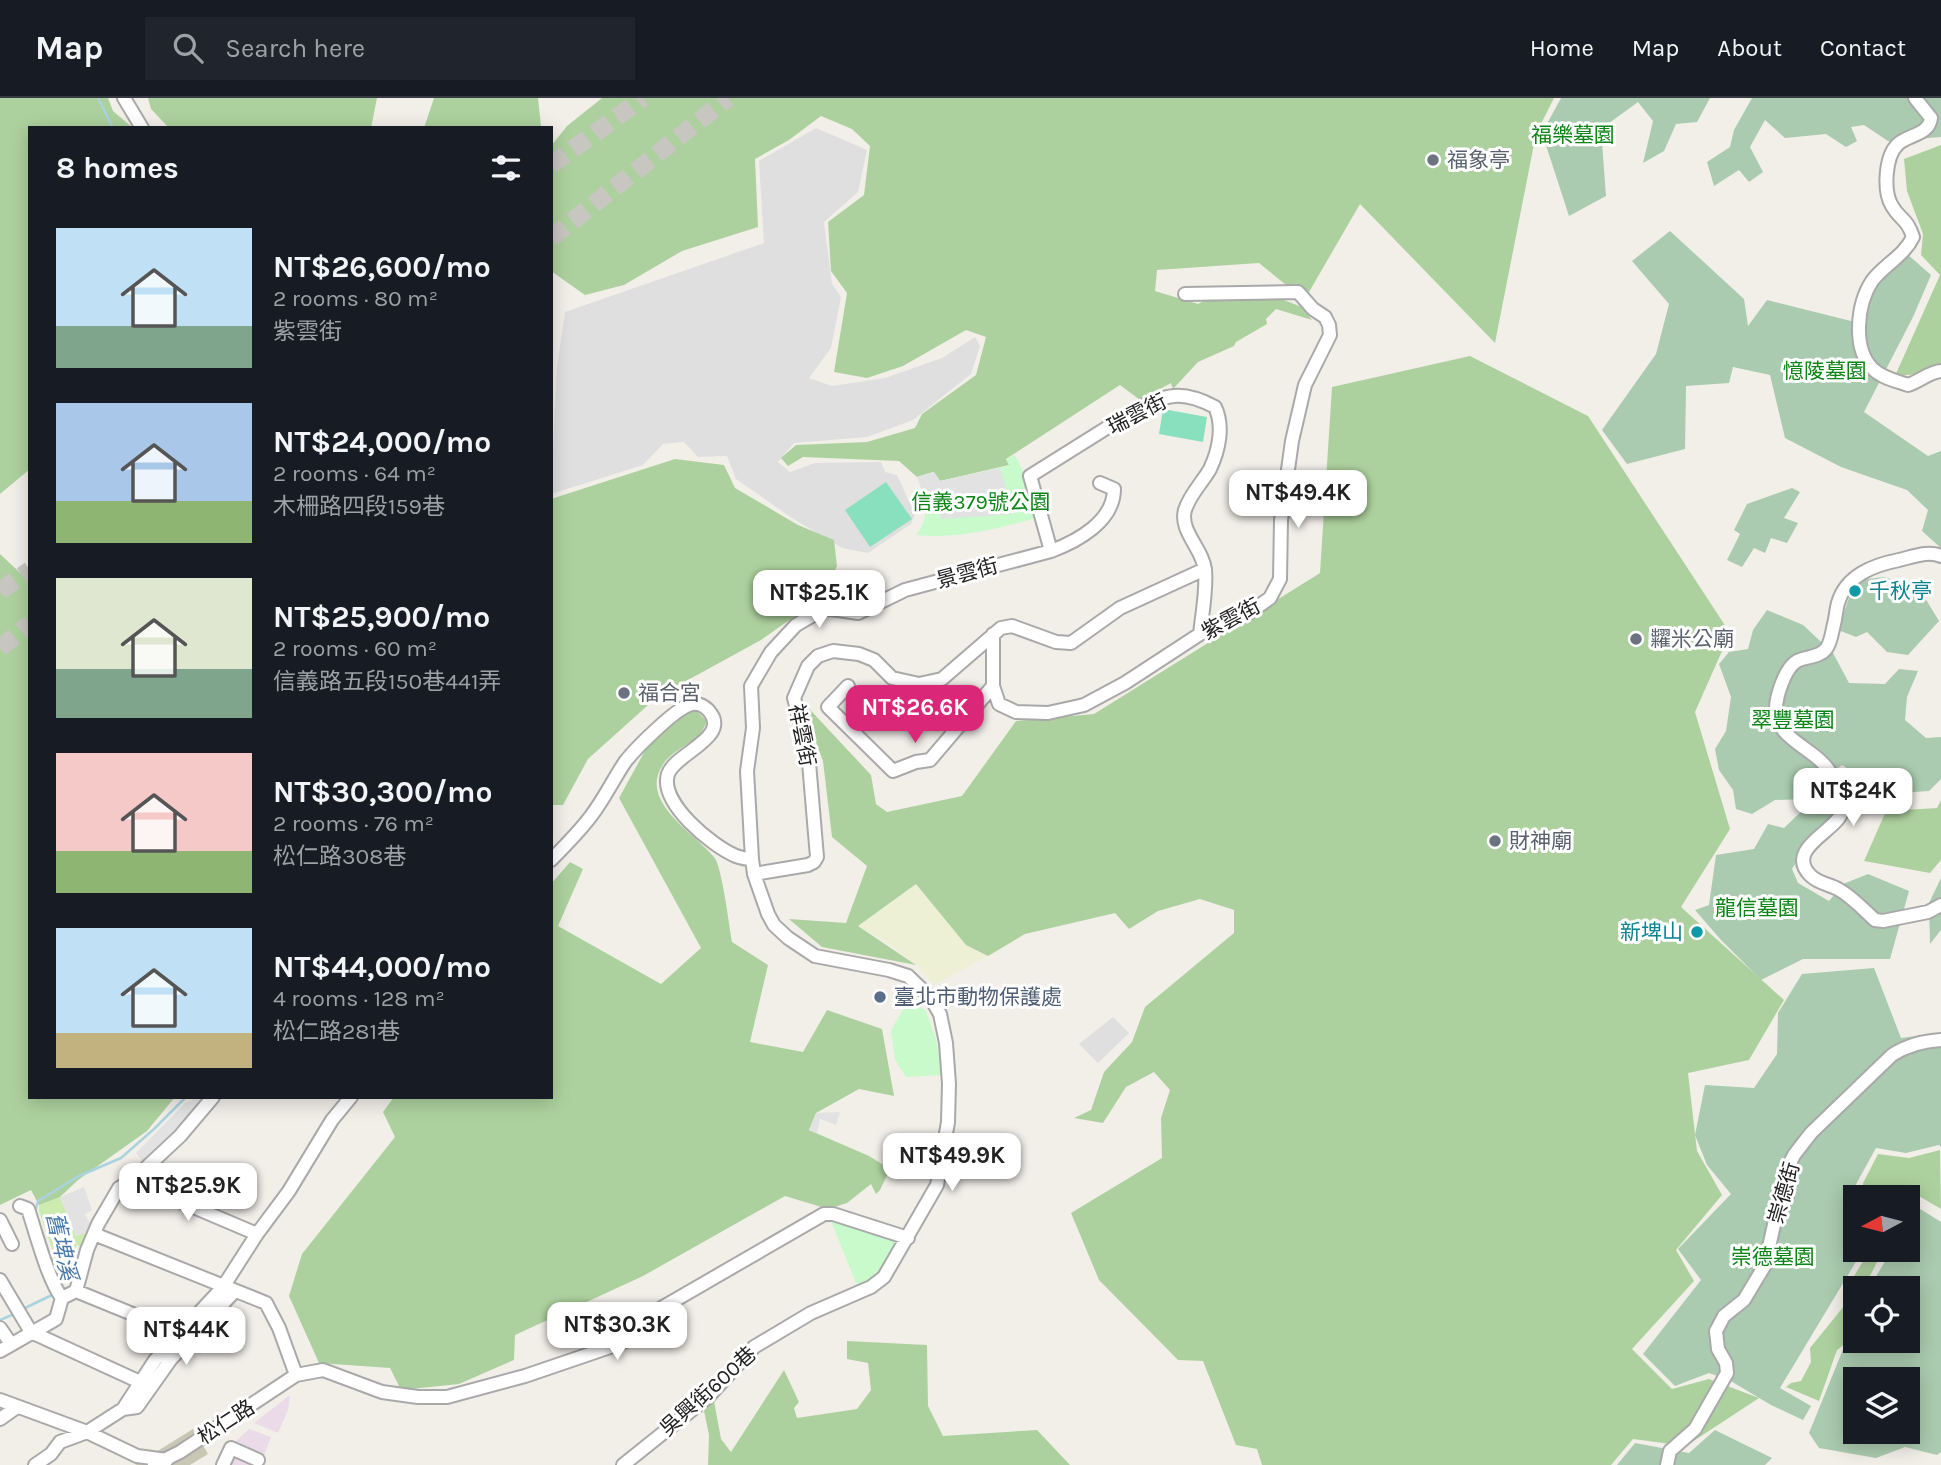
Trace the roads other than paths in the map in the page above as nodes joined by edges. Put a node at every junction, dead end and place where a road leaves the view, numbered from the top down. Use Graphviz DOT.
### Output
graph roads {
  1 [pos="124,98"];
  2 [pos="1915,98"];
  3 [pos="141,126"];
  4 [pos="1185,294"];
  5 [pos="1941,371"];
  6 [pos="1100,484"];
  7 [pos="1051,551"];
  8 [pos="1941,556"];
  9 [pos="1205,569"];
  10 [pos="993,634"];
  11 [pos="1200,634"];
  12 [pos="848,686"];
  13 [pos="993,686"];
  14 [pos="553,858"];
  15 [pos="751,859"];
  16 [pos="754,874"];
  17 [pos="1941,905"];
  18 [pos="1941,1040"];
  19 [pos="211,1099"];
  20 [pos="343,1099"];
  21 [pos="132,1181"];
  22 [pos="20,1206"];
  23 [pos="0,1220"];
  24 [pos="94,1234"];
  25 [pos="257,1234"];
  26 [pos="908,1238"];
  27 [pos="12,1244"];
  28 [pos="0,1280"];
  29 [pos="229,1289"];
  30 [pos="76,1291"];
  31 [pos="62,1298"];
  32 [pos="0,1328"];
  33 [pos="31,1332"];
  34 [pos="179,1333"];
  35 [pos="5,1348"];
  36 [pos="296,1375"];
  37 [pos="140,1382"];
  38 [pos="0,1400"];
  39 [pos="17,1407"];
  40 [pos="122,1409"];
  41 [pos="0,1419"];
  42 [pos="87,1433"];
  43 [pos="258,1460"];
  44 [pos="165,1464"];
  45 [pos="35,1465"];
  46 [pos="223,1465"];
  47 [pos="624,1465"];
  48 [pos="1667,1465"];
  1 -- 3 [label="street"];
  2 -- 5 [label="street"];
  4 -- 11 [label="street, 紫雲街"];
  6 -- 7 [label="street, 景雲街"];
  7 -- 9 [label="street, 瑞雲街"];
  7 -- 15 [label="street, 景雲街"];
  8 -- 17 [label="street"];
  9 -- 10 [label="street"];
  9 -- 11 [label="street, 瑞雲街"];
  10 -- 13 [label="street"];
  10 -- 16 [label="street, 祥雲街"];
  11 -- 13 [label="street, 紫雲街"];
  12 -- 13 [label="street"];
  14 -- 15 [label="street"];
  15 -- 16 [label="street, 景雲街"];
  16 -- 26 [label="street, 吳興街600巷"];
  18 -- 48 [label="street, 崇德街"];
  19 -- 21 [label="street"];
  20 -- 25 [label="street"];
  21 -- 24 [label="street"];
  21 -- 25 [label="street"];
  22 -- 31 [label="street"];
  23 -- 27 [label="street"];
  24 -- 29 [label="street"];
  24 -- 30 [label="street"];
  25 -- 29 [label="street"];
  26 -- 36 [label="street"];
  26 -- 47 [label="street, 吳興街600巷"];
  28 -- 33 [label="street"];
  29 -- 34 [label="street"];
  29 -- 36 [label="street"];
  29 -- 40 [label="street"];
  30 -- 31 [label="street"];
  30 -- 34 [label="street"];
  31 -- 33 [label="street"];
  32 -- 35 [label="street"];
  33 -- 35 [label="street"];
  33 -- 37 [label="street"];
  34 -- 37 [label="street"];
  36 -- 44 [label="street, 松仁路"];
  37 -- 40 [label="street"];
  38 -- 39 [label="street"];
  39 -- 41 [label="street"];
  39 -- 42 [label="street"];
  40 -- 42 [label="street"];
  42 -- 44 [label="street"];
  42 -- 45 [label="street"];
  43 -- 46 [label="street"];
}
